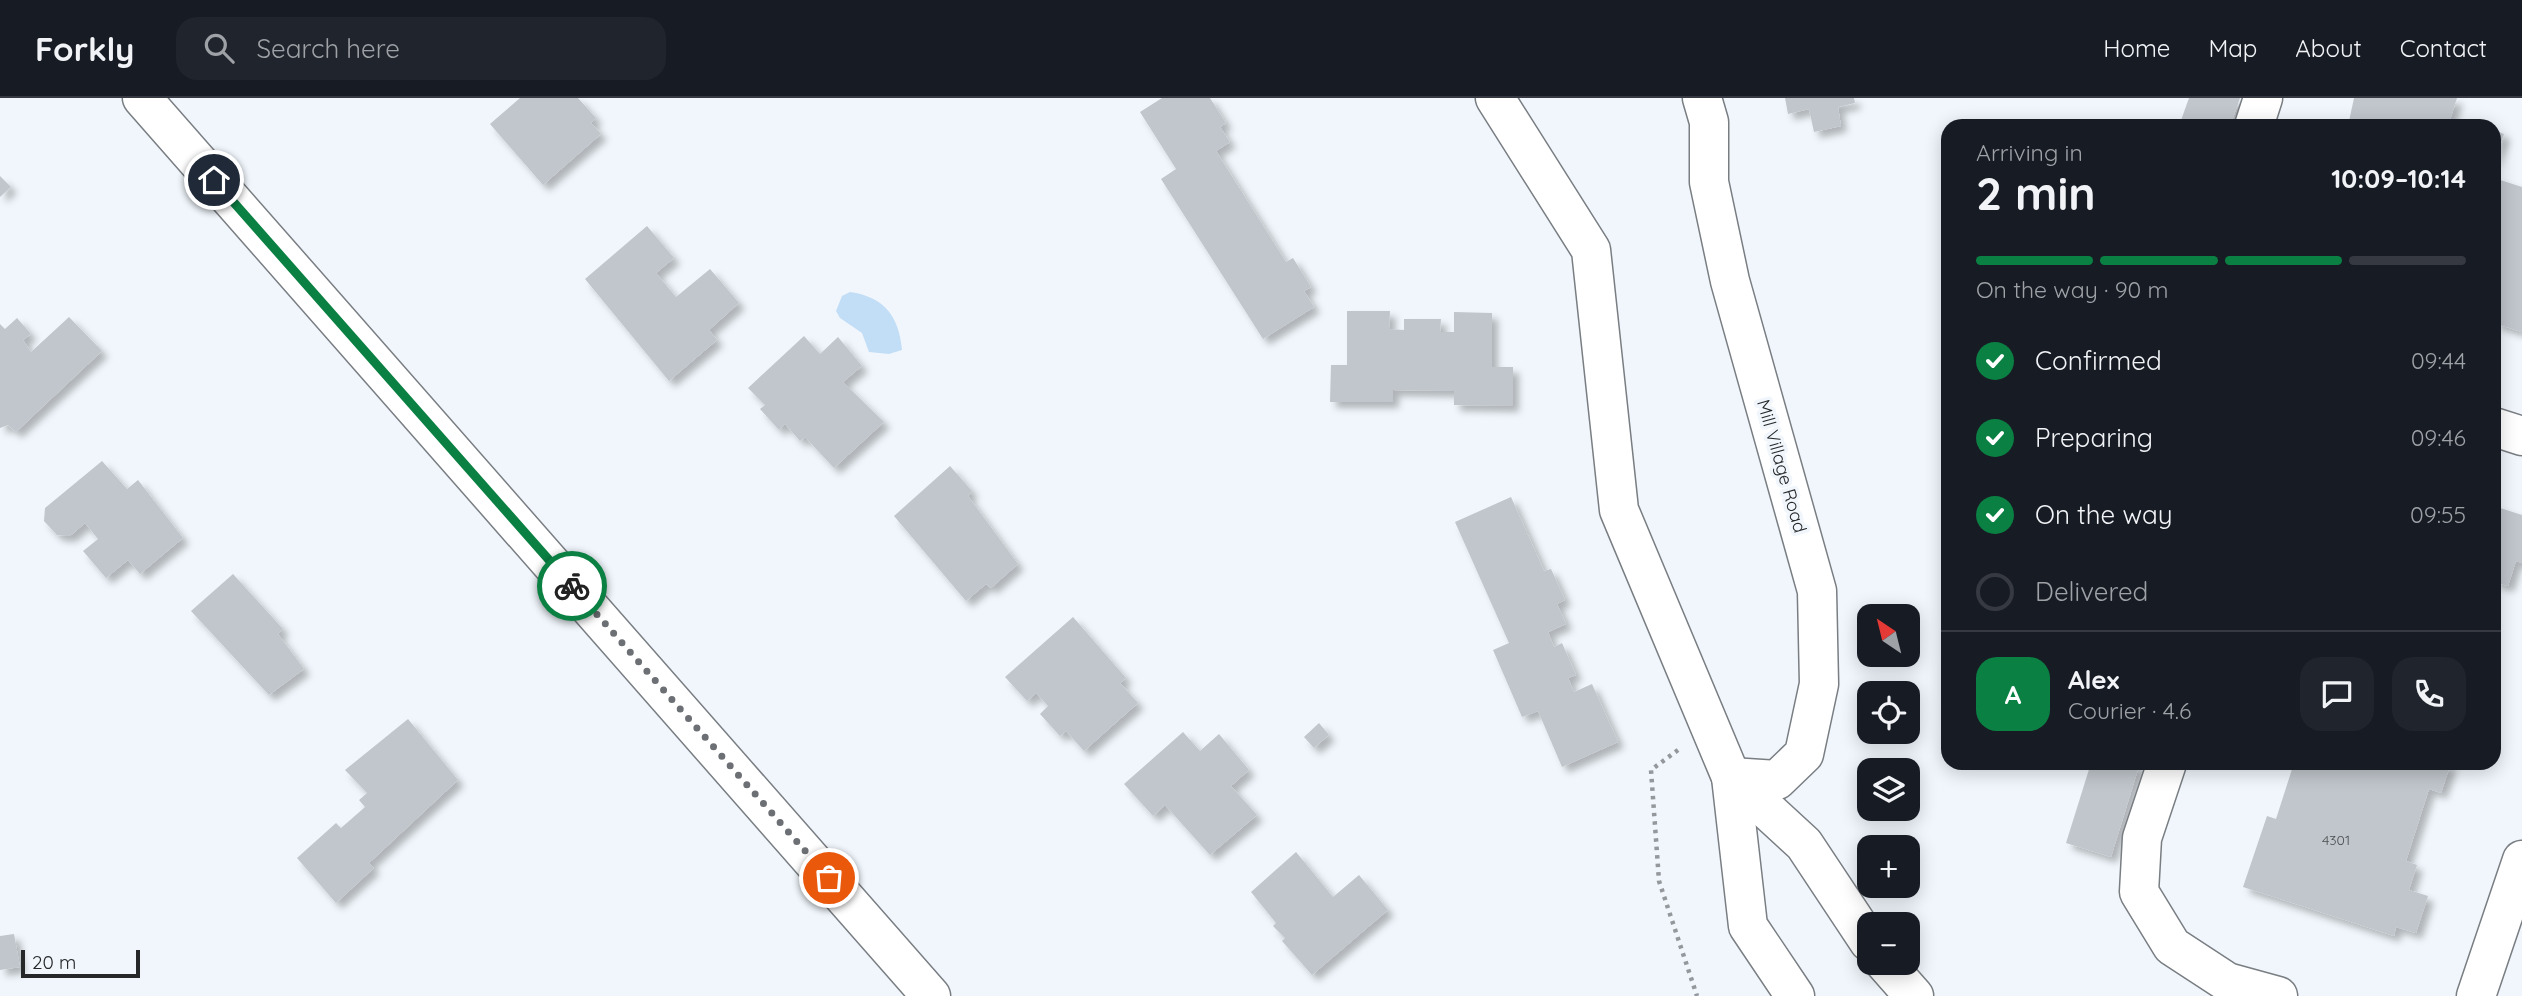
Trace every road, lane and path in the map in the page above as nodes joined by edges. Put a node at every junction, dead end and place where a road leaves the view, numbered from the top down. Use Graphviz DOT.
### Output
graph roads {
  1 [pos="142,98"];
  2 [pos="1495,98"];
  3 [pos="1702,98"];
  4 [pos="2263,98"];
  5 [pos="2256,119"];
  6 [pos="2501,429"];
  7 [pos="2522,436"];
  8 [pos="1710,726"];
  9 [pos="2165,770"];
  10 [pos="1731,777"];
  11 [pos="2522,860"];
  12 [pos="1857,924"];
  13 [pos="1895,975"];
  14 [pos="931,996"];
  15 [pos="1698,996"];
  16 [pos="1795,996"];
  17 [pos="1914,996"];
  18 [pos="2278,996"];
  19 [pos="2476,996"];
  1 -- 14 [label="street"];
  2 -- 8 [label="street"];
  3 -- 10 [label="street, Mill Village Road"];
  4 -- 5 [label="street"];
  6 -- 7 [label="street"];
  8 -- 10 [label="street"];
  8 -- 15 [label="path"];
  9 -- 18 [label="street"];
  10 -- 12 [label="street"];
  10 -- 16 [label="street"];
  11 -- 19 [label="street"];
  13 -- 17 [label="street"];
}
